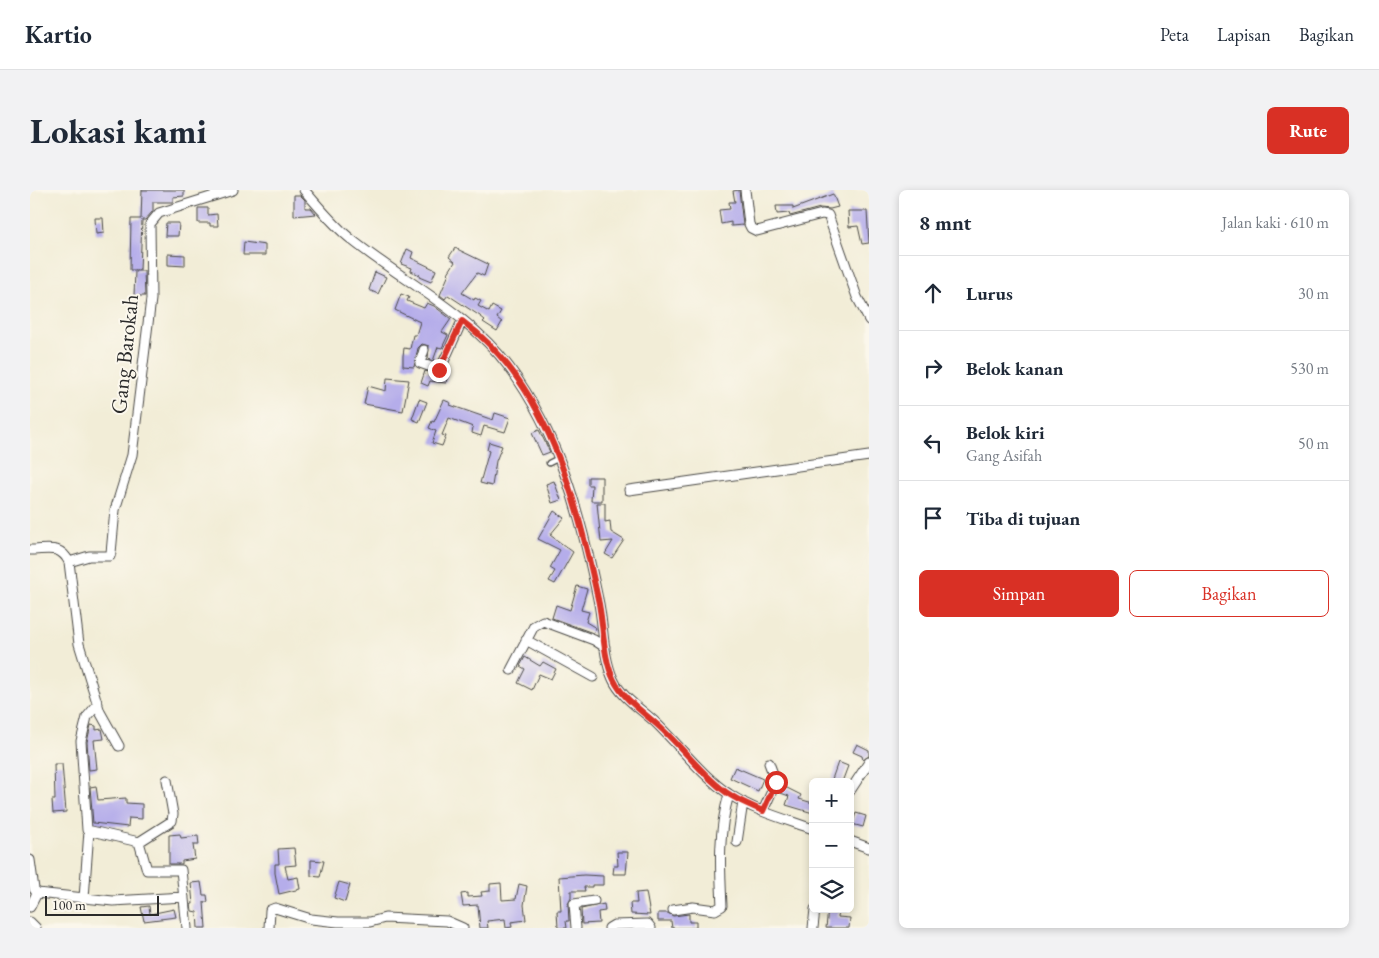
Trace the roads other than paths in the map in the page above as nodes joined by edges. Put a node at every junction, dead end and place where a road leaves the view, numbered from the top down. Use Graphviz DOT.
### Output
graph roads {
  1 [pos="233,190"];
  2 [pos="304,190"];
  3 [pos="745,190"];
  4 [pos="869,320"];
  5 [pos="462,321"];
  6 [pos="424,350"];
  7 [pos="869,456"];
  8 [pos="559,458"];
  9 [pos="549,463"];
  10 [pos="629,490"];
  11 [pos="30,550"];
  12 [pos="69,562"];
  13 [pos="526,640"];
  14 [pos="605,647"];
  15 [pos="511,670"];
  16 [pos="593,677"];
  17 [pos="98,704"];
  18 [pos="119,746"];
  19 [pos="869,762"];
  20 [pos="770,763"];
  21 [pos="167,780"];
  22 [pos="854,784"];
  23 [pos="729,794"];
  24 [pos="743,802"];
  25 [pos="763,811"];
  26 [pos="809,828"];
  27 [pos="89,831"];
  28 [pos="139,842"];
  29 [pos="737,842"];
  30 [pos="854,842"];
  31 [pos="869,848"];
  32 [pos="30,860"];
  33 [pos="37,893"];
  34 [pos="184,896"];
  35 [pos="84,898"];
  36 [pos="594,901"];
  37 [pos="30,907"];
  38 [pos="673,910"];
  39 [pos="815,913"];
  40 [pos="30,922"];
  41 [pos="338,925"];
  42 [pos="36,928"];
  43 [pos="187,928"];
  44 [pos="269,928"];
  45 [pos="463,928"];
  46 [pos="576,928"];
  47 [pos="609,928"];
  48 [pos="651,928"];
  49 [pos="813,928"];
  1 -- 12 [label="street, Gang Barokah"];
  2 -- 5 [label="street"];
  3 -- 4 [label="street"];
  5 -- 6 [label="street"];
  5 -- 8 [label="street"];
  7 -- 10 [label="street"];
  8 -- 9 [label="lane"];
  8 -- 14 [label="street"];
  11 -- 12 [label="street"];
  12 -- 17 [label="street"];
  13 -- 14 [label="street"];
  13 -- 15 [label="street"];
  13 -- 16 [label="street"];
  14 -- 23 [label="street"];
  17 -- 18 [label="street"];
  17 -- 27 [label="street"];
  19 -- 22 [label="street"];
  20 -- 25 [label="street"];
  21 -- 28 [label="street"];
  23 -- 24 [label="street"];
  23 -- 38 [label="street"];
  24 -- 25 [label="street"];
  24 -- 29 [label="street"];
  25 -- 26 [label="street"];
  27 -- 28 [label="street"];
  27 -- 35 [label="street"];
  28 -- 34 [label="street"];
  30 -- 31 [label="street"];
  32 -- 33 [label="street"];
  33 -- 35 [label="street"];
  33 -- 37 [label="street"];
  34 -- 35 [label="street"];
  34 -- 43 [label="street"];
  36 -- 46 [label="street"];
  39 -- 49 [label="street"];
  40 -- 42 [label="street"];
  41 -- 44 [label="street"];
  41 -- 45 [label="street"];
  47 -- 48 [label="street"];
}
